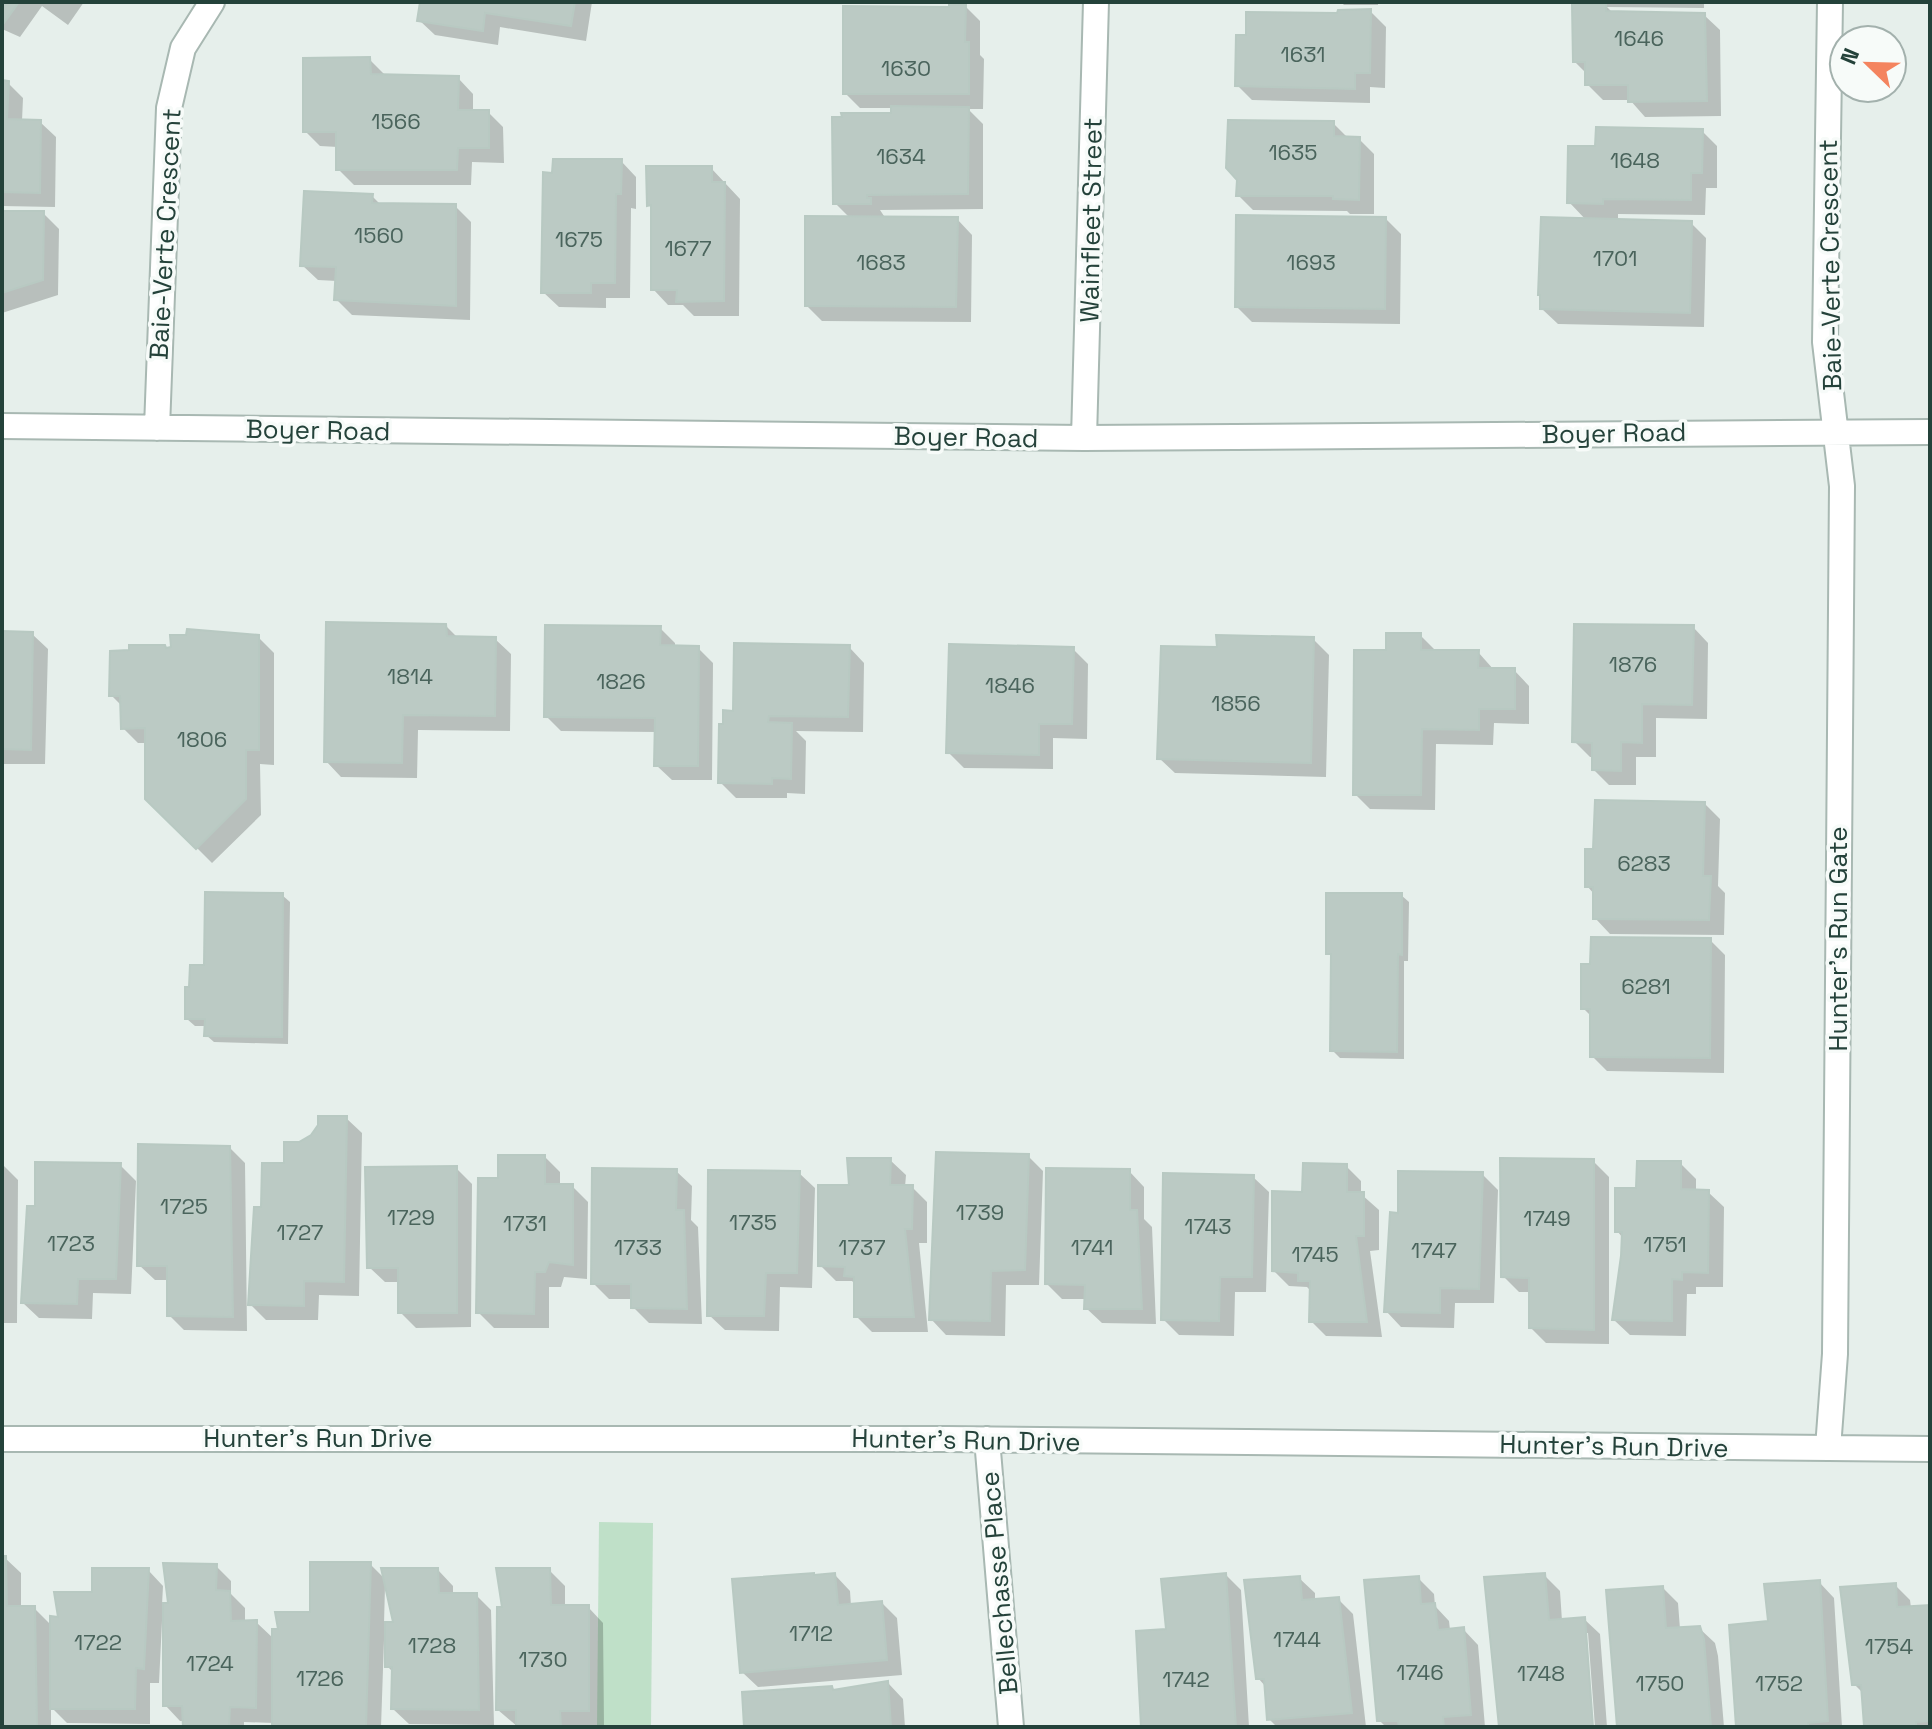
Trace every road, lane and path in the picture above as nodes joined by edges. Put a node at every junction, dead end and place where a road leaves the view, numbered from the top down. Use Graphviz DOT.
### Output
graph roads {
  1 [pos="212,2"];
  2 [pos="1096,2"];
  3 [pos="1830,2"];
  4 [pos="2,426"];
  5 [pos="157,428"];
  6 [pos="1834,431"];
  7 [pos="1930,432"];
  8 [pos="1084,438"];
  9 [pos="2,1439"];
  10 [pos="987,1439"];
  11 [pos="1828,1448"];
  12 [pos="1930,1449"];
  13 [pos="1011,1727"];
  1 -- 5 [label="street, Baie-Verte Crescent"];
  2 -- 8 [label="street, Wainfleet Street"];
  3 -- 6 [label="street, Baie-Verte Crescent"];
  4 -- 5 [label="street, Boyer Road"];
  5 -- 8 [label="street, Boyer Road"];
  6 -- 7 [label="street, Boyer Road"];
  6 -- 8 [label="street, Boyer Road"];
  6 -- 11 [label="street, Hunter's Run Gate"];
  9 -- 10 [label="street, Hunter's Run Drive"];
  10 -- 11 [label="street, Hunter's Run Drive"];
  10 -- 13 [label="street, Bellechasse Place"];
  11 -- 12 [label="street, Hunter's Run Drive"];
}
